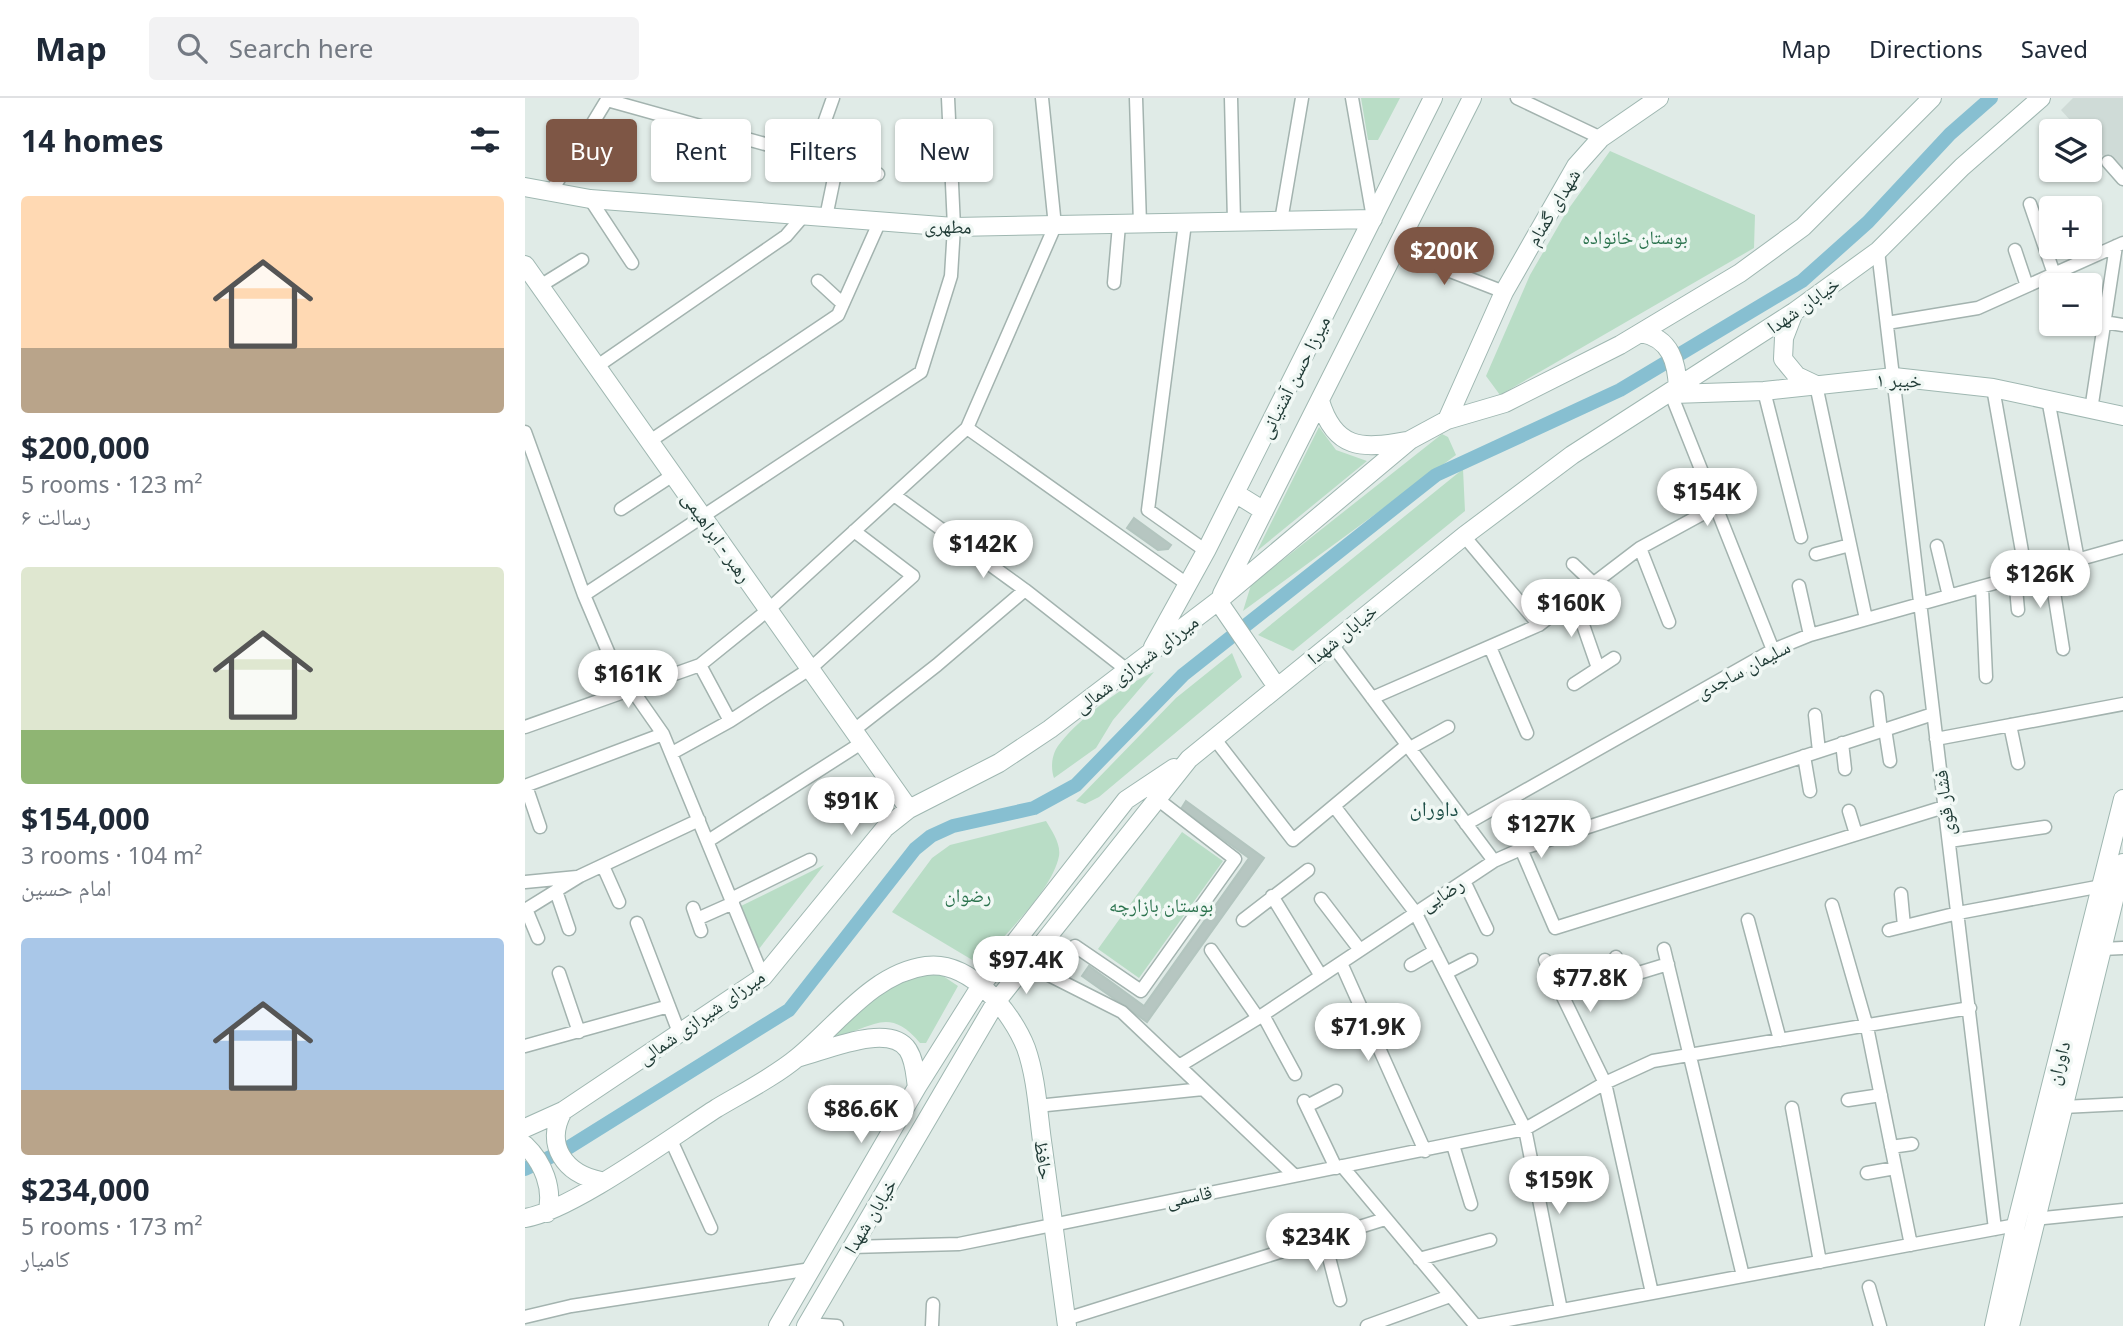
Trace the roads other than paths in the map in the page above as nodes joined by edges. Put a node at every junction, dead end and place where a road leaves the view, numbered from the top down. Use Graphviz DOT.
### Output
graph roads {
  1 [pos="833,98"];
  2 [pos="948,98"];
  3 [pos="1042,98"];
  4 [pos="1136,98"];
  5 [pos="1231,98"];
  6 [pos="1302,98"];
  7 [pos="1352,98"];
  8 [pos="1433,98"];
  9 [pos="1472,98"];
  10 [pos="1517,98"];
  11 [pos="1659,98"];
  12 [pos="1931,98"];
  13 [pos="2041,98"];
  14 [pos="608,99"];
  15 [pos="826,119"];
  16 [pos="1601,138"];
  17 [pos="765,144"];
  18 [pos="2108,162"];
  19 [pos="2123,179"];
  20 [pos="833,182"];
  21 [pos="525,187"];
  22 [pos="551,192"];
  23 [pos="590,199"];
  24 [pos="2030,204"];
  25 [pos="804,215"];
  26 [pos="826,217"];
  27 [pos="1373,219"];
  28 [pos="1281,220"];
  29 [pos="1234,222"];
  30 [pos="879,223"];
  31 [pos="1185,223"];
  32 [pos="1140,224"];
  33 [pos="1119,225"];
  34 [pos="1055,226"];
  35 [pos="954,227"];
  36 [pos="2119,244"];
  37 [pos="1396,250"];
  38 [pos="2015,250"];
  39 [pos="1878,251"];
  40 [pos="582,261"];
  41 [pos="632,263"];
  42 [pos="525,265"];
  43 [pos="2054,273"];
  44 [pos="2056,273"];
  45 [pos="818,281"];
  46 [pos="2039,281"];
  47 [pos="1114,283"];
  48 [pos="540,286"];
  49 [pos="2027,286"];
  50 [pos="1504,292"];
  51 [pos="843,304"];
  52 [pos="1794,312"];
  53 [pos="2104,322"];
  54 [pos="1887,323"];
  55 [pos="2123,325"];
  56 [pos="1641,333"];
  57 [pos="597,367"];
  58 [pos="1894,377"];
  59 [pos="1816,385"];
  60 [pos="1993,388"];
  61 [pos="1763,391"];
  62 [pos="1675,392"];
  63 [pos="2047,398"];
  64 [pos="1320,401"];
  65 [pos="2091,410"];
  66 [pos="2123,416"];
  67 [pos="1447,420"];
  68 [pos="967,428"];
  69 [pos="525,432"];
  70 [pos="1410,440"];
  71 [pos="650,442"];
  72 [pos="673,475"];
  73 [pos="1235,493"];
  74 [pos="894,495"];
  75 [pos="1717,506"];
  76 [pos="621,509"];
  77 [pos="1264,511"];
  78 [pos="702,516"];
  79 [pos="854,531"];
  80 [pos="1464,536"];
  81 [pos="1801,537"];
  82 [pos="1850,545"];
  83 [pos="1937,545"];
  84 [pos="2123,547"];
  85 [pos="1640,548"];
  86 [pos="1206,551"];
  87 [pos="1816,554"];
  88 [pos="2078,560"];
  89 [pos="1573,564"];
  90 [pos="2050,567"];
  91 [pos="2020,576"];
  92 [pos="1187,584"];
  93 [pos="1594,584"];
  94 [pos="1799,586"];
  95 [pos="1982,587"];
  96 [pos="1025,590"];
  97 [pos="584,595"];
  98 [pos="1948,596"];
  99 [pos="1574,598"];
  100 [pos="1920,604"];
  101 [pos="1224,608"];
  102 [pos="768,610"];
  103 [pos="2018,610"];
  104 [pos="1866,620"];
  105 [pos="1669,622"];
  106 [pos="1539,625"];
  107 [pos="1810,635"];
  108 [pos="1331,643"];
  109 [pos="1490,647"];
  110 [pos="2063,649"];
  111 [pos="1773,650"];
  112 [pos="1150,653"];
  113 [pos="1614,657"];
  114 [pos="700,665"];
  115 [pos="811,668"];
  116 [pos="1598,668"];
  117 [pos="1127,670"];
  118 [pos="1986,677"];
  119 [pos="1574,684"];
  120 [pos="1277,687"];
  121 [pos="633,688"];
  122 [pos="1877,697"];
  123 [pos="1372,698"];
  124 [pos="2123,704"];
  125 [pos="1933,714"];
  126 [pos="1815,715"];
  127 [pos="730,721"];
  128 [pos="2010,725"];
  129 [pos="1448,726"];
  130 [pos="525,727"];
  131 [pos="1883,730"];
  132 [pos="1527,733"];
  133 [pos="663,734"];
  134 [pos="858,736"];
  135 [pos="1214,738"];
  136 [pos="1936,739"];
  137 [pos="1842,744"];
  138 [pos="1409,747"];
  139 [pos="1819,751"];
  140 [pos="673,753"];
  141 [pos="1804,756"];
  142 [pos="1891,761"];
  143 [pos="2018,763"];
  144 [pos="1845,769"];
  145 [pos="525,786"];
  146 [pos="1809,791"];
  147 [pos="1151,792"];
  148 [pos="2123,799"];
  149 [pos="1334,806"];
  150 [pos="1944,807"];
  151 [pos="909,809"];
  152 [pos="1849,811"];
  153 [pos="699,820"];
  154 [pos="1466,824"];
  155 [pos="540,827"];
  156 [pos="2045,827"];
  157 [pos="1856,834"];
  158 [pos="708,841"];
  159 [pos="1948,841"];
  160 [pos="1521,849"];
  161 [pos="810,860"];
  162 [pos="1494,861"];
  163 [pos="2123,863"];
  164 [pos="603,866"];
  165 [pos="1308,870"];
  166 [pos="580,876"];
  167 [pos="1464,881"];
  168 [pos="525,882"];
  169 [pos="2102,886"];
  170 [pos="556,891"];
  171 [pos="1901,894"];
  172 [pos="1272,896"];
  173 [pos="1321,899"];
  174 [pos="732,901"];
  175 [pos="619,902"];
  176 [pos="1832,905"];
  177 [pos="526,910"];
  178 [pos="1415,912"];
  179 [pos="1958,913"];
  180 [pos="697,919"];
  181 [pos="1243,920"];
  182 [pos="1748,920"];
  183 [pos="637,923"];
  184 [pos="1904,926"];
  185 [pos="569,929"];
  186 [pos="1487,929"];
  187 [pos="1889,930"];
  188 [pos="538,938"];
  189 [pos="1075,946"];
  190 [pos="2123,948"];
  191 [pos="1664,949"];
  192 [pos="2102,949"];
  193 [pos="1211,950"];
  194 [pos="1360,950"];
  195 [pos="1010,951"];
  196 [pos="1435,951"];
  197 [pos="1616,957"];
  198 [pos="1471,960"];
  199 [pos="1545,960"];
  200 [pos="1341,963"];
  201 [pos="1027,964"];
  202 [pos="1668,964"];
  203 [pos="1412,965"];
  204 [pos="1445,972"];
  205 [pos="559,973"];
  206 [pos="1321,976"];
  207 [pos="763,977"];
  208 [pos="980,986"];
  209 [pos="996,1002"];
  210 [pos="669,1006"];
  211 [pos="1970,1008"];
  212 [pos="1260,1016"];
  213 [pos="1867,1027"];
  214 [pos="2074,1030"];
  215 [pos="579,1031"];
  216 [pos="680,1035"];
  217 [pos="1780,1040"];
  218 [pos="525,1046"];
  219 [pos="1691,1055"];
  220 [pos="797,1058"];
  221 [pos="1179,1066"];
  222 [pos="1295,1074"];
  223 [pos="1605,1083"];
  224 [pos="917,1087"];
  225 [pos="1203,1088"];
  226 [pos="1336,1091"];
  227 [pos="1881,1095"];
  228 [pos="1848,1100"];
  229 [pos="2123,1104"];
  230 [pos="1037,1106"];
  231 [pos="2063,1107"];
  232 [pos="1792,1108"];
  233 [pos="563,1111"];
  234 [pos="525,1128"];
  235 [pos="1525,1129"];
  236 [pos="670,1138"];
  237 [pos="1453,1144"];
  238 [pos="1912,1144"];
  239 [pos="1891,1147"];
  240 [pos="529,1148"];
  241 [pos="1425,1151"];
  242 [pos="1339,1167"];
  243 [pos="1895,1168"];
  244 [pos="1867,1172"];
  245 [pos="1294,1175"];
  246 [pos="601,1181"];
  247 [pos="1471,1204"];
  248 [pos="2123,1210"];
  249 [pos="533,1218"];
  250 [pos="1385,1219"];
  251 [pos="2034,1219"];
  252 [pos="1053,1224"];
  253 [pos="2016,1225"];
  254 [pos="711,1228"];
  255 [pos="1995,1229"];
  256 [pos="1324,1238"];
  257 [pos="1490,1240"];
  258 [pos="1910,1245"];
  259 [pos="851,1247"];
  260 [pos="1419,1259"];
  261 [pos="1820,1262"];
  262 [pos="811,1269"];
  263 [pos="1743,1276"];
  264 [pos="1869,1287"];
  265 [pos="1652,1293"];
  266 [pos="1450,1296"];
  267 [pos="1340,1300"];
  268 [pos="933,1304"];
  269 [pos="1561,1310"];
  270 [pos="525,1317"];
  271 [pos="1067,1322"];
  272 [pos="806,1325"];
  273 [pos="778,1326"];
  274 [pos="837,1326"];
  275 [pos="932,1326"];
  276 [pos="1367,1326"];
  277 [pos="1476,1326"];
  278 [pos="1880,1326"];
  279 [pos="1994,1326"];
  280 [pos="2010,1326"];
  1 -- 15 [label="street"];
  2 -- 35 [label="street"];
  3 -- 34 [label="street"];
  4 -- 32 [label="street"];
  5 -- 29 [label="street"];
  6 -- 28 [label="street"];
  7 -- 27 [label="street"];
  8 -- 27 [label="main road, میرزا حسن آشتیانی"];
  9 -- 37 [label="main road, میرزا حسن آشتیانی"];
  10 -- 16 [label="street"];
  11 -- 16 [label="main road, شهدای گمنام"];
  12 -- 56 [label="main road"];
  13 -- 39 [label="main road, خیابان شهدا"];
  14 -- 17 [label="street"];
  14 -- 22 [label="street"];
  16 -- 50 [label="main road, شهدای گمنام"];
  18 -- 19 [label="street"];
  20 -- 26 [label="street"];
  21 -- 22 [label="main road, مطهری"];
  22 -- 23 [label="main road, مطهری"];
  23 -- 25 [label="main road, مطهری"];
  23 -- 41 [label="street"];
  24 -- 43 [label="street"];
  25 -- 26 [label="main road, مطهری"];
  25 -- 57 [label="street"];
  26 -- 30 [label="main road, مطهری"];
  27 -- 28 [label="main road, مطهری"];
  27 -- 73 [label="main road, میرزا حسن آشتیانی"];
  28 -- 29 [label="main road, مطهری"];
  29 -- 31 [label="main road, مطهری"];
  30 -- 35 [label="main road, مطهری"];
  30 -- 51 [label="street"];
  31 -- 32 [label="main road, مطهری"];
  31 -- 86 [label="street"];
  32 -- 33 [label="main road, مطهری"];
  33 -- 34 [label="main road, مطهری"];
  33 -- 47 [label="street"];
  34 -- 35 [label="main road, مطهری"];
  34 -- 68 [label="street"];
  35 -- 78 [label="street"];
  36 -- 44 [label="street"];
  36 -- 53 [label="street"];
  37 -- 50 [label="street"];
  37 -- 64 [label="main road, میرزا حسن آشتیانی"];
  38 -- 49 [label="street"];
  39 -- 52 [label="main road, خیابان شهدا"];
  39 -- 54 [label="street, فشار قوی"];
  40 -- 48 [label="street"];
  42 -- 48 [label="main road, رهبر - ابراهیمی"];
  45 -- 51 [label="street"];
  46 -- 49 [label="street"];
  48 -- 57 [label="main road, رهبر - ابراهیمی"];
  49 -- 54 [label="street"];
  50 -- 67 [label="main road, شهدای گمنام"];
  51 -- 71 [label="street"];
  52 -- 59 [label="main road"];
  52 -- 62 [label="main road, خیابان شهدا"];
  53 -- 55 [label="street"];
  53 -- 65 [label="street"];
  54 -- 58 [label="street, فشار قوی"];
  56 -- 62 [label="main road"];
  56 -- 67 [label="main road"];
  57 -- 71 [label="main road, رهبر - ابراهیمی"];
  58 -- 59 [label="main road, خیبر ۱"];
  58 -- 60 [label="main road, خیبر ۱"];
  58 -- 100 [label="street, فشار قوی"];
  59 -- 61 [label="main road, خیبر ۱"];
  59 -- 82 [label="street"];
  60 -- 63 [label="main road, خیبر ۱"];
  60 -- 91 [label="street"];
  61 -- 62 [label="main road, خیبر ۱"];
  61 -- 81 [label="street"];
  62 -- 75 [label="street"];
  62 -- 80 [label="main road, خیابان شهدا"];
  63 -- 65 [label="main road, خیبر ۱"];
  63 -- 88 [label="street"];
  64 -- 70 [label="main road"];
  64 -- 77 [label="main road, میرزا حسن آشتیانی"];
  65 -- 66 [label="main road, خیبر ۱"];
  67 -- 70 [label="main road"];
  68 -- 74 [label="street"];
  68 -- 92 [label="street"];
  69 -- 97 [label="street"];
  70 -- 101 [label="main road"];
  71 -- 72 [label="main road, رهبر - ابراهیمی"];
  72 -- 76 [label="street"];
  72 -- 78 [label="main road, رهبر - ابراهیمی"];
  73 -- 77 [label="main road"];
  73 -- 86 [label="main road, میرزا حسن آشتیانی"];
  74 -- 79 [label="street"];
  74 -- 96 [label="street"];
  75 -- 85 [label="street"];
  75 -- 111 [label="street"];
  77 -- 101 [label="main road, میرزا حسن آشتیانی"];
  78 -- 97 [label="street"];
  78 -- 102 [label="main road, رهبر - ابراهیمی"];
  79 -- 102 [label="street"];
  79 -- 115 [label="street"];
  80 -- 106 [label="street"];
  80 -- 108 [label="main road, خیابان شهدا"];
  82 -- 87 [label="street"];
  82 -- 104 [label="street"];
  83 -- 98 [label="street"];
  84 -- 88 [label="street, سلیمان ساجدی"];
  85 -- 93 [label="street"];
  85 -- 105 [label="street"];
  86 -- 92 [label="main road, میرزا حسن آشتیانی"];
  88 -- 90 [label="street, سلیمان ساجدی"];
  89 -- 93 [label="street"];
  90 -- 91 [label="street, سلیمان ساجدی"];
  90 -- 110 [label="street"];
  91 -- 95 [label="street, سلیمان ساجدی"];
  91 -- 103 [label="street"];
  92 -- 112 [label="main road, میرزا حسن آشتیانی"];
  93 -- 99 [label="street"];
  94 -- 107 [label="street"];
  95 -- 98 [label="street, سلیمان ساجدی"];
  95 -- 118 [label="street"];
  96 -- 117 [label="street"];
  96 -- 134 [label="street"];
  97 -- 121 [label="street"];
  98 -- 100 [label="street, سلیمان ساجدی"];
  99 -- 106 [label="street"];
  99 -- 116 [label="street"];
  100 -- 104 [label="street, سلیمان ساجدی"];
  100 -- 125 [label="street, فشار قوی"];
  101 -- 112 [label="main road, میرزای شیرازی شمالی"];
  101 -- 120 [label="main road"];
  102 -- 114 [label="street"];
  102 -- 115 [label="main road, رهبر - ابراهیمی"];
  104 -- 107 [label="street, سلیمان ساجدی"];
  106 -- 109 [label="street"];
  107 -- 111 [label="street, سلیمان ساجدی"];
  108 -- 120 [label="main road, خیابان شهدا"];
  108 -- 123 [label="street"];
  109 -- 123 [label="street"];
  109 -- 132 [label="street"];
  111 -- 154 [label="street, سلیمان ساجدی"];
  112 -- 117 [label="main road, میرزای شیرازی شمالی"];
  113 -- 116 [label="street"];
  114 -- 121 [label="street"];
  114 -- 127 [label="street"];
  115 -- 127 [label="street"];
  115 -- 134 [label="main road, رهبر - ابراهیمی"];
  116 -- 119 [label="street"];
  117 -- 151 [label="main road, میرزای شیرازی شمالی"];
  120 -- 135 [label="main road, خیابان شهدا"];
  121 -- 130 [label="street"];
  121 -- 133 [label="street"];
  122 -- 131 [label="street"];
  123 -- 138 [label="street"];
  124 -- 128 [label="street"];
  125 -- 131 [label="street, رضایی"];
  125 -- 136 [label="street, فشار قوی"];
  126 -- 139 [label="street"];
  127 -- 140 [label="street"];
  128 -- 136 [label="street"];
  128 -- 143 [label="street"];
  129 -- 138 [label="street"];
  131 -- 137 [label="street, رضایی"];
  131 -- 142 [label="street"];
  133 -- 140 [label="street"];
  133 -- 145 [label="street"];
  134 -- 151 [label="main road, رهبر - ابراهیمی"];
  134 -- 158 [label="street"];
  135 -- 147 [label="main road, خیابان شهدا"];
  135 -- 149 [label="street"];
  136 -- 150 [label="street, فشار قوی"];
  137 -- 139 [label="street, رضایی"];
  137 -- 144 [label="street"];
  138 -- 149 [label="street"];
  138 -- 154 [label="street"];
  139 -- 141 [label="street, رضایی"];
  140 -- 153 [label="street"];
  141 -- 146 [label="street"];
  141 -- 160 [label="street, رضایی"];
  145 -- 155 [label="street"];
  147 -- 189 [label="street"];
  147 -- 195 [label="main road, خیابان شهدا"];
  147 -- 201 [label="main road, خیابان شهدا"];
  148 -- 169 [label="main road, داوران"];
  149 -- 178 [label="street"];
  150 -- 157 [label="street"];
  150 -- 159 [label="street, فشار قوی"];
  151 -- 207 [label="main road, میرزای شیرازی شمالی"];
  152 -- 157 [label="street"];
  153 -- 158 [label="street"];
  153 -- 164 [label="street"];
  154 -- 162 [label="street"];
  156 -- 159 [label="street"];
  157 -- 160 [label="street"];
  158 -- 174 [label="street"];
  159 -- 179 [label="street, فشار قوی"];
  160 -- 162 [label="street, رضایی"];
  161 -- 174 [label="street"];
  162 -- 167 [label="street, رضایی"];
  163 -- 192 [label="main road, داوران"];
  164 -- 166 [label="street"];
  164 -- 175 [label="street"];
  165 -- 172 [label="street"];
  166 -- 168 [label="street"];
  166 -- 170 [label="street"];
  167 -- 178 [label="street, رضایی"];
  167 -- 186 [label="street"];
  169 -- 179 [label="street"];
  169 -- 214 [label="main road, داوران"];
  170 -- 177 [label="street"];
  170 -- 185 [label="street"];
  171 -- 184 [label="street"];
  172 -- 181 [label="street"];
  172 -- 206 [label="street"];
  173 -- 194 [label="street"];
  174 -- 180 [label="street"];
  174 -- 207 [label="street"];
  176 -- 213 [label="street"];
  177 -- 188 [label="street"];
  178 -- 194 [label="street, رضایی"];
  178 -- 196 [label="street"];
  179 -- 184 [label="street"];
  179 -- 211 [label="street, فشار قوی"];
  182 -- 217 [label="street"];
  183 -- 210 [label="street"];
  184 -- 187 [label="street"];
  190 -- 192 [label="street"];
  191 -- 202 [label="street"];
  192 -- 214 [label="main road, داوران"];
  193 -- 212 [label="street"];
  194 -- 200 [label="street, رضایی"];
  195 -- 201 [label="main road"];
  195 -- 208 [label="main road, خیابان شهدا"];
  196 -- 203 [label="street"];
  196 -- 204 [label="street"];
  197 -- 202 [label="street"];
  198 -- 204 [label="street"];
  199 -- 223 [label="street"];
  200 -- 206 [label="street, رضایی"];
  200 -- 241 [label="street"];
  201 -- 209 [label="main road, خیابان شهدا"];
  201 -- 221 [label="street"];
  202 -- 219 [label="street"];
  204 -- 235 [label="street"];
  205 -- 215 [label="street"];
  206 -- 212 [label="street, رضایی"];
  207 -- 216 [label="main road, میرزای شیرازی شمالی"];
  208 -- 209 [label="main road, حافظ"];
  208 -- 220 [label="main road"];
  208 -- 224 [label="main road, خیابان شهدا"];
  209 -- 230 [label="main road, حافظ"];
  209 -- 259 [label="main road, خیابان شهدا"];
  210 -- 215 [label="street"];
  210 -- 216 [label="street"];
  211 -- 213 [label="street, قاسمی"];
  211 -- 255 [label="street, فشار قوی"];
  212 -- 221 [label="street, رضایی"];
  212 -- 222 [label="street"];
  213 -- 217 [label="street, قاسمی"];
  213 -- 227 [label="street"];
  214 -- 231 [label="main road, داوران"];
  214 -- 253 [label="main road, داوران"];
  215 -- 218 [label="street"];
  216 -- 233 [label="main road, میرزای شیرازی شمالی"];
  217 -- 219 [label="street, قاسمی"];
  219 -- 223 [label="street, قاسمی"];
  219 -- 263 [label="street"];
  220 -- 224 [label="main road"];
  220 -- 236 [label="main road"];
  221 -- 225 [label="street"];
  223 -- 235 [label="street, قاسمی"];
  223 -- 265 [label="street"];
  224 -- 262 [label="main road, خیابان شهدا"];
  225 -- 230 [label="street"];
  225 -- 245 [label="street"];
  226 -- 242 [label="street"];
  227 -- 228 [label="street"];
  227 -- 239 [label="street"];
  229 -- 231 [label="street"];
  230 -- 252 [label="main road, حافظ"];
  231 -- 251 [label="main road, داوران"];
  232 -- 261 [label="street"];
  233 -- 234 [label="main road, میرزای شیرازی شمالی"];
  233 -- 246 [label="main road"];
  235 -- 237 [label="street, قاسمی"];
  235 -- 269 [label="street"];
  236 -- 246 [label="main road"];
  236 -- 254 [label="street"];
  237 -- 241 [label="street, قاسمی"];
  237 -- 247 [label="street"];
  238 -- 239 [label="street"];
  239 -- 243 [label="street"];
  240 -- 249 [label="main road"];
  241 -- 242 [label="street, قاسمی"];
  242 -- 245 [label="street, قاسمی"];
  242 -- 250 [label="street"];
  243 -- 244 [label="street"];
  243 -- 258 [label="street"];
  245 -- 252 [label="street, قاسمی"];
  246 -- 249 [label="main road"];
  248 -- 251 [label="street"];
  250 -- 256 [label="street"];
  250 -- 260 [label="street"];
  251 -- 280 [label="main road, داوران"];
  252 -- 259 [label="street, قاسمی"];
  252 -- 271 [label="main road, حافظ"];
  253 -- 255 [label="street"];
  253 -- 279 [label="main road, داوران"];
  255 -- 258 [label="street"];
  256 -- 267 [label="street"];
  256 -- 271 [label="street"];
  257 -- 260 [label="street"];
  258 -- 261 [label="street"];
  259 -- 272 [label="main road, خیابان شهدا"];
  260 -- 266 [label="street"];
  261 -- 263 [label="street"];
  262 -- 270 [label="street"];
  262 -- 273 [label="main road, خیابان شهدا"];
  263 -- 265 [label="street"];
  264 -- 278 [label="street"];
  265 -- 269 [label="street"];
  266 -- 276 [label="street"];
  266 -- 277 [label="street"];
  268 -- 275 [label="street"];
  269 -- 277 [label="street"];
  272 -- 274 [label="street"];
}
